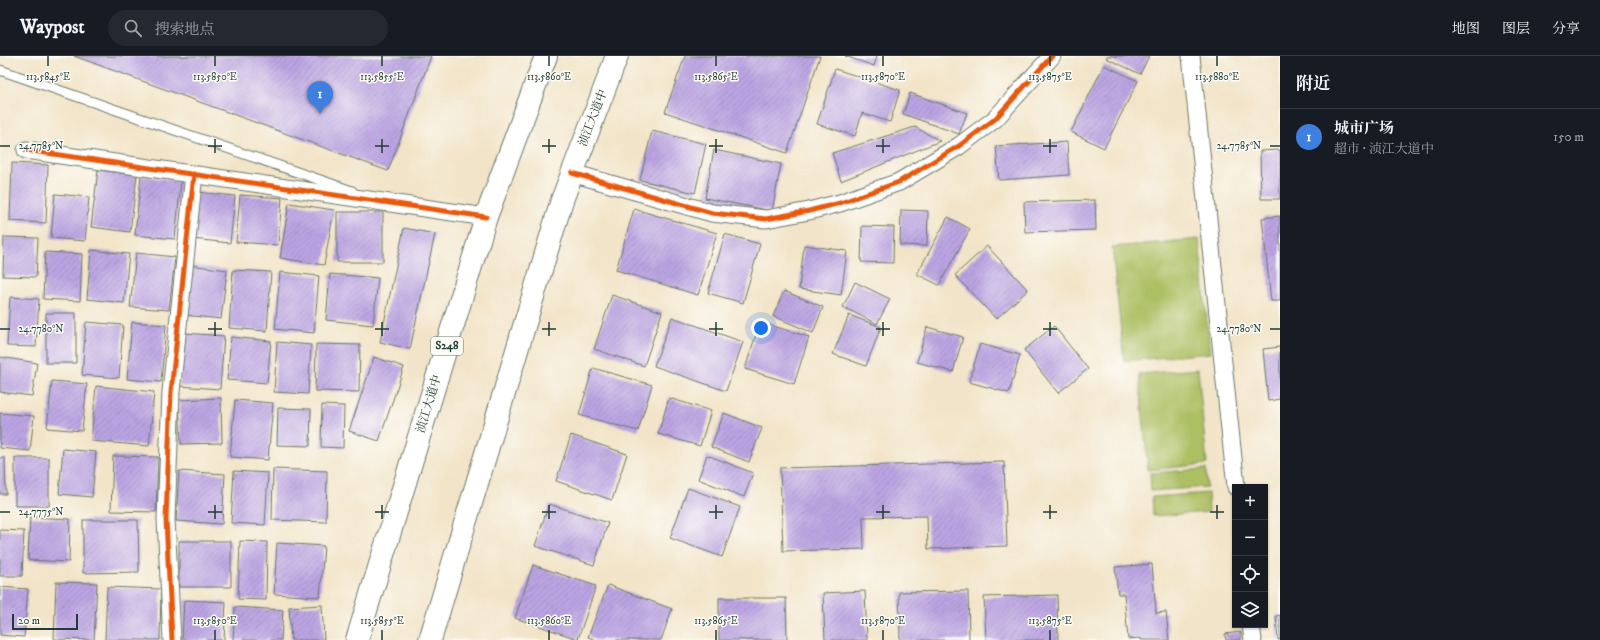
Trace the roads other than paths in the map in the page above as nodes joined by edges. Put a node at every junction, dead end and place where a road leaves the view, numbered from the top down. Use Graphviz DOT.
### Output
graph roads {
  1 [pos="546,56"];
  2 [pos="617,56"];
  3 [pos="1052,56"];
  4 [pos="1191,56"];
  5 [pos="0,70"];
  6 [pos="26,150"];
  7 [pos="572,173"];
  8 [pos="194,174"];
  9 [pos="380,200"];
  10 [pos="486,217"];
  11 [pos="1236,484"];
  12 [pos="1251,628"];
  13 [pos="172,640"];
  14 [pos="357,640"];
  15 [pos="430,640"];
  16 [pos="1253,640"];
  1 -- 10 [label="main road, 浈江大道中 / S248"];
  2 -- 7 [label="main road, 浈江大道中"];
  3 -- 7 [label="street"];
  4 -- 11 [label="street"];
  5 -- 9 [label="lane"];
  6 -- 8 [label="street"];
  7 -- 15 [label="main road, 浈江大道中"];
  8 -- 9 [label="street"];
  8 -- 13 [label="street"];
  9 -- 10 [label="street"];
  10 -- 14 [label="main road, 浈江大道中 / S248"];
  12 -- 16 [label="street"];
}
